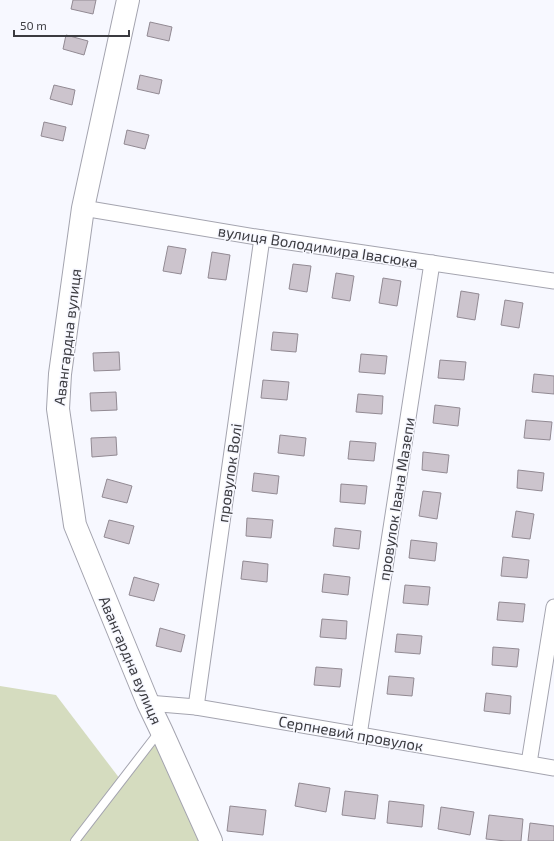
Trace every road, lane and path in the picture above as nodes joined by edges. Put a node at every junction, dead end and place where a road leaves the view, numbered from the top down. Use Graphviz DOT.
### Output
graph roads {
  1 [pos="128,0"];
  2 [pos="83,208"];
  3 [pos="262,238"];
  4 [pos="432,263"];
  5 [pos="554,281"];
  6 [pos="554,607"];
  7 [pos="148,703"];
  8 [pos="196,707"];
  9 [pos="161,730"];
  10 [pos="359,735"];
  11 [pos="529,764"];
  12 [pos="554,768"];
  13 [pos="75,841"];
  14 [pos="211,841"];
  1 -- 2 [label="street, Авангардна вулиця"];
  2 -- 3 [label="street, вулиця Володимира Івасюка"];
  2 -- 7 [label="street, Авангардна вулиця"];
  3 -- 4 [label="street, вулиця Володимира Івасюка"];
  3 -- 8 [label="street, провулок Волі"];
  4 -- 5 [label="street, вулиця Володимира Івасюка"];
  4 -- 10 [label="street, провулок Івана Мазепи"];
  6 -- 11 [label="street"];
  7 -- 8 [label="street, Серпневий провулок"];
  7 -- 9 [label="street, Авангардна вулиця"];
  8 -- 10 [label="street, Серпневий провулок"];
  9 -- 13 [label="lane"];
  9 -- 14 [label="street, Авангардна вулиця"];
  10 -- 11 [label="street, Серпневий провулок"];
  11 -- 12 [label="street, Серпневий провулок"];
}
